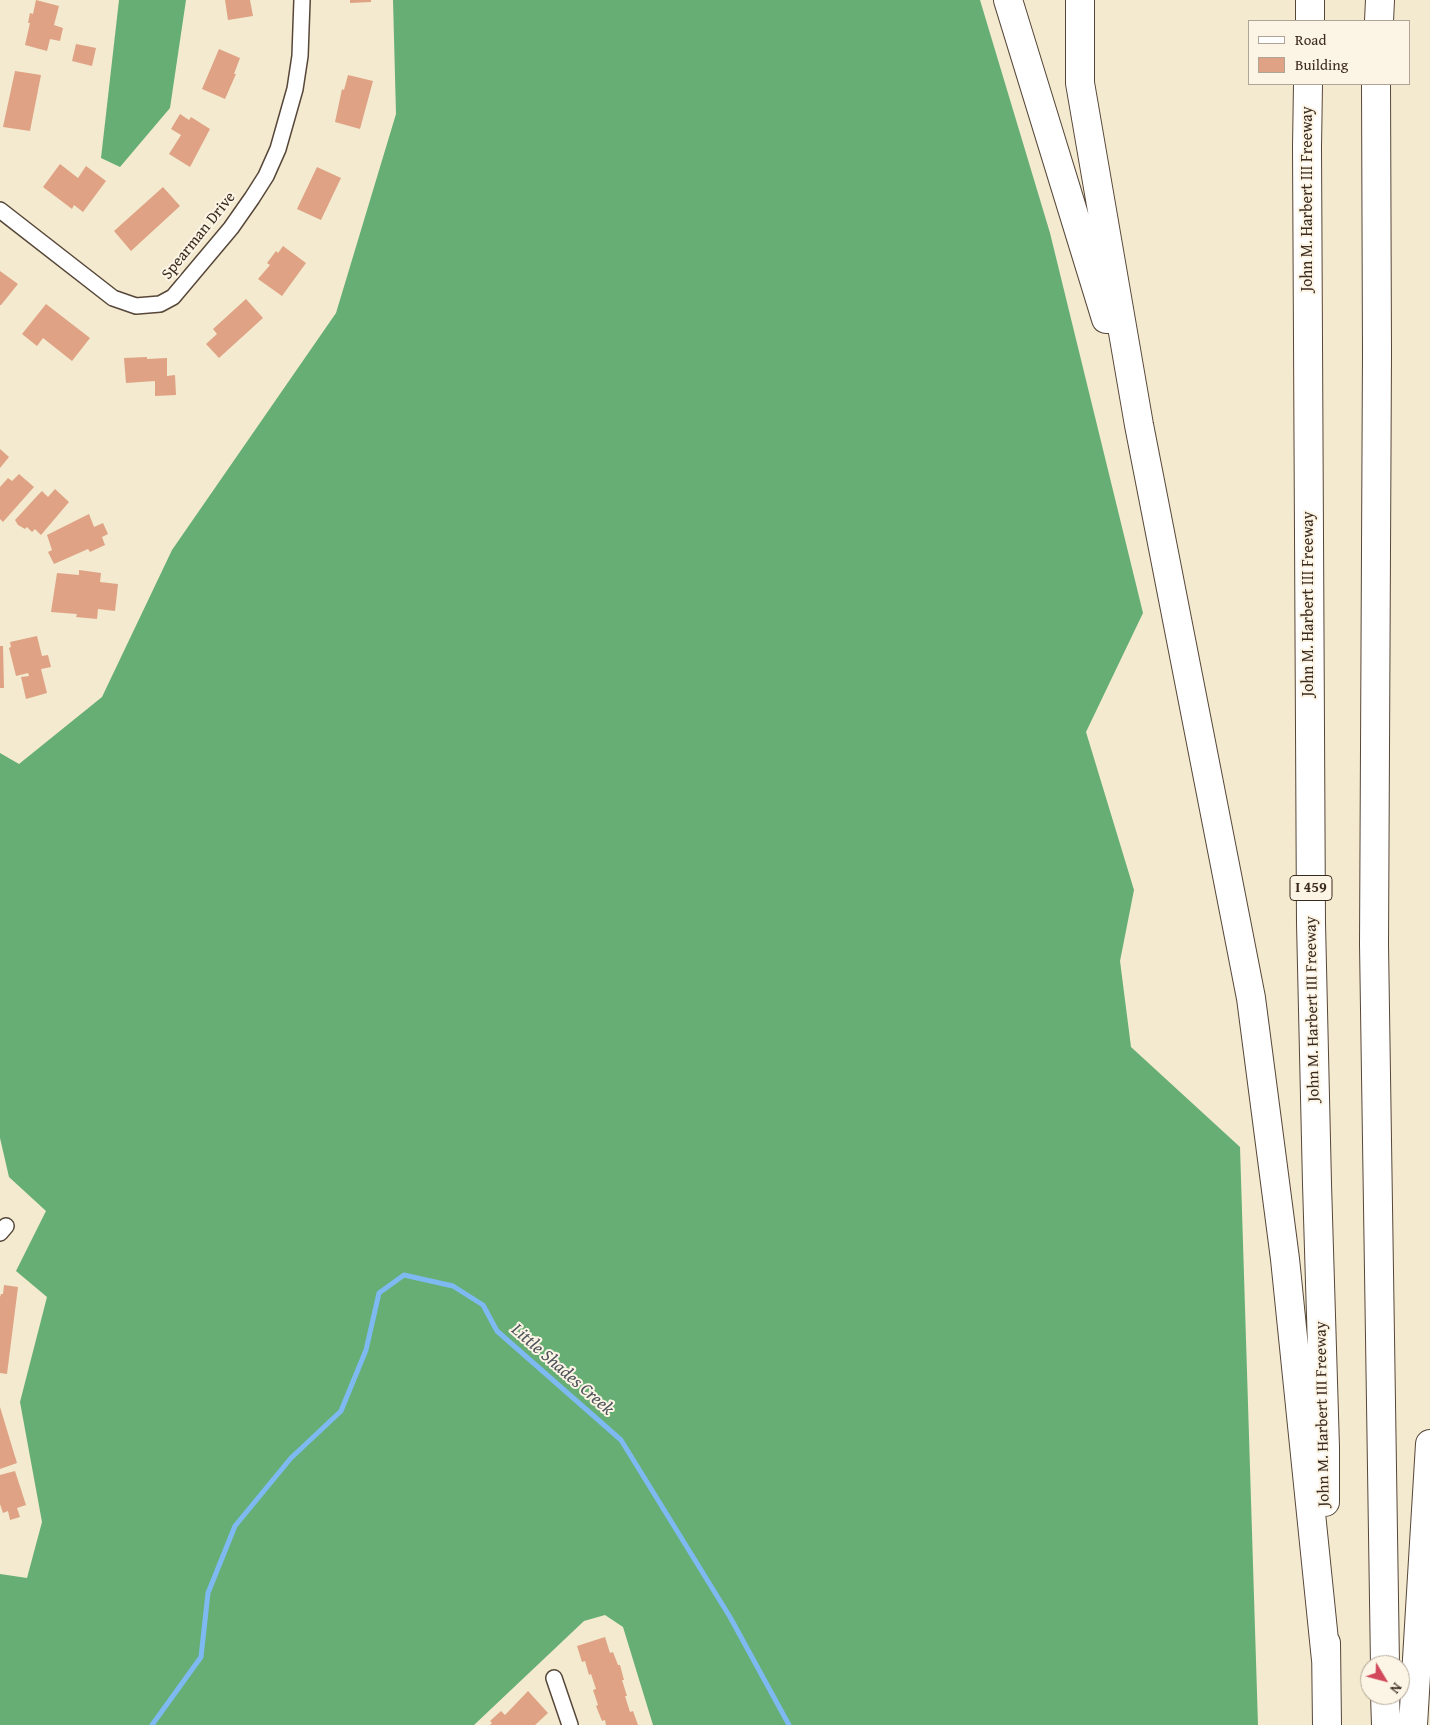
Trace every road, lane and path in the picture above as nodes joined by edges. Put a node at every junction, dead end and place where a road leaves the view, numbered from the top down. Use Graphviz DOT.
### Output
graph roads {
  1 [pos="302,0"];
  2 [pos="1008,0"];
  3 [pos="1080,0"];
  4 [pos="1310,0"];
  5 [pos="1380,0"];
  6 [pos="1310,20"];
  7 [pos="1379,20"];
  8 [pos="1308,85"];
  9 [pos="1376,85"];
  10 [pos="0,210"];
  11 [pos="1139,425"];
  12 [pos="1430,1444"];
  13 [pos="1385,1655"];
  14 [pos="1326,1660"];
  15 [pos="554,1678"];
  16 [pos="1385,1705"];
  17 [pos="570,1725"];
  18 [pos="1327,1725"];
  19 [pos="1386,1725"];
  20 [pos="1413,1725"];
  1 -- 10 [label="street, Spearman Drive"];
  2 -- 11 [label="highway"];
  3 -- 11 [label="highway"];
  4 -- 6 [label="highway"];
  5 -- 7 [label="highway"];
  8 -- 14 [label="highway, John M. Harbert III Freeway / I 459"];
  9 -- 13 [label="highway"];
  11 -- 14 [label="highway"];
  12 -- 20 [label="highway"];
  14 -- 18 [label="highway, John M. Harbert III Freeway / I 459"];
  15 -- 17 [label="street"];
  16 -- 19 [label="highway"];
}
